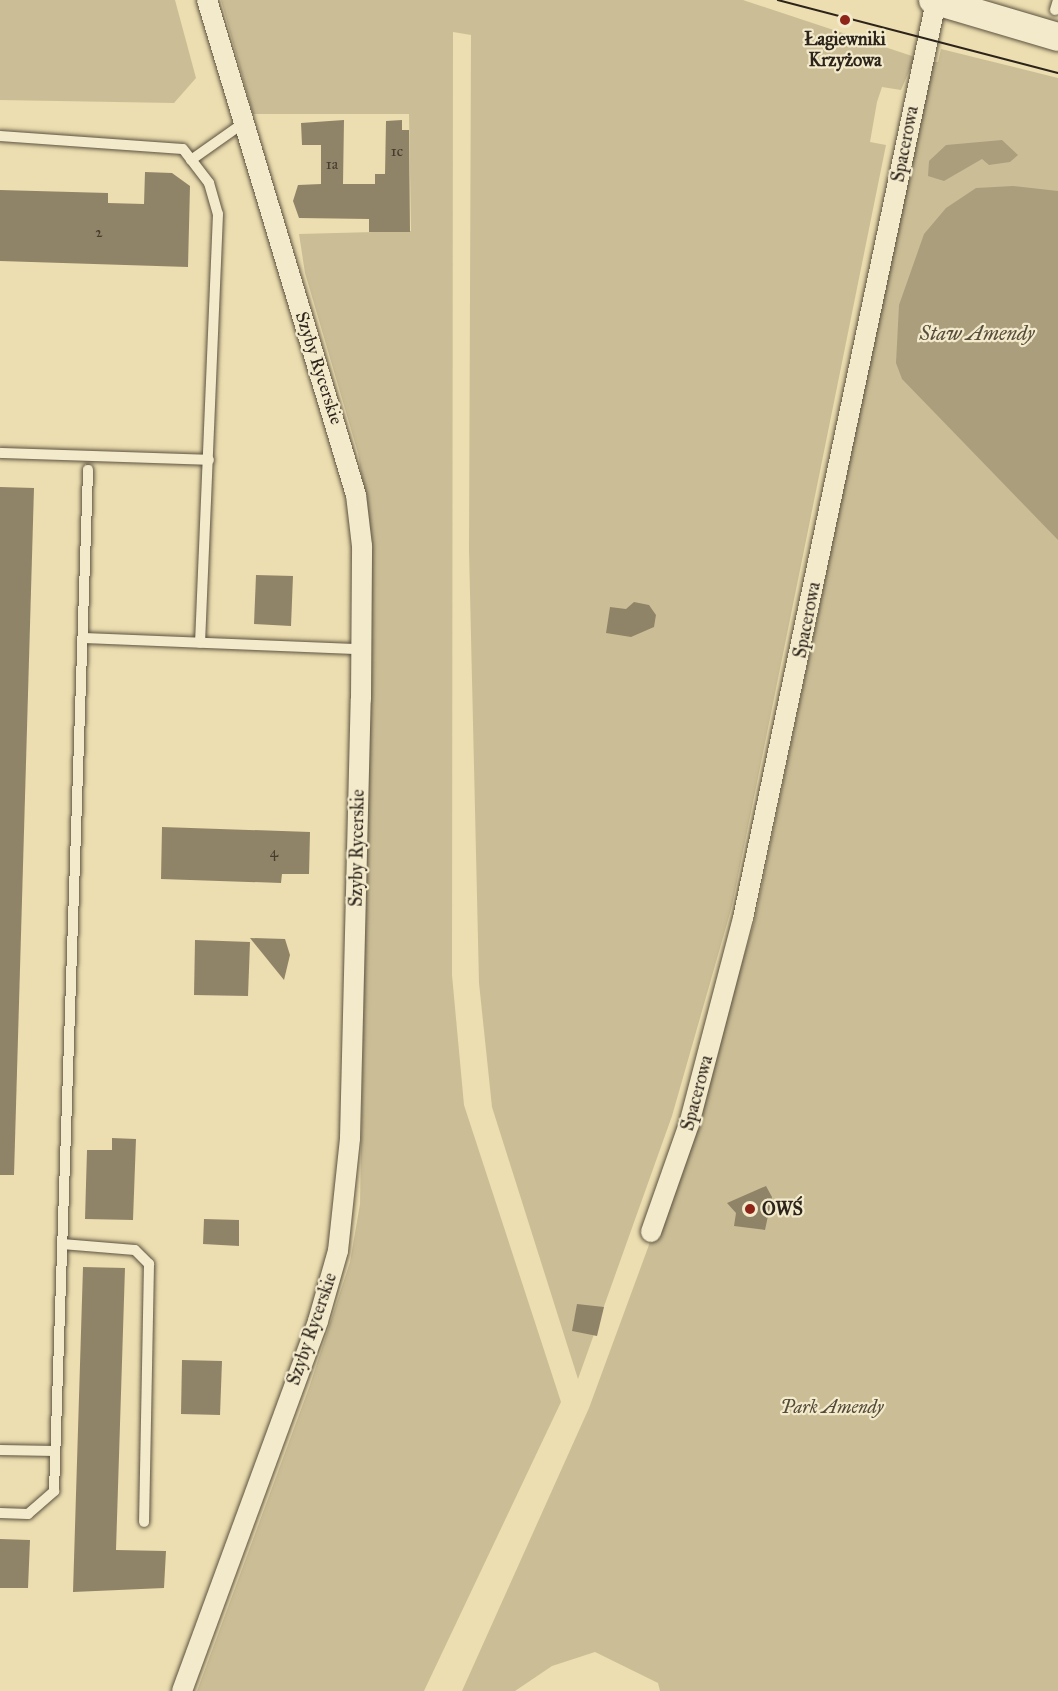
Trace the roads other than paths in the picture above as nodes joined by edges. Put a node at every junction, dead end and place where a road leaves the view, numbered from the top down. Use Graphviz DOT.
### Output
graph roads {
  1 [pos="207,0"];
  2 [pos="934,1"];
  3 [pos="1057,16"];
  4 [pos="242,124"];
  5 [pos="0,136"];
  6 [pos="191,160"];
  7 [pos="0,453"];
  8 [pos="209,460"];
  9 [pos="88,470"];
  10 [pos="83,638"];
  11 [pos="200,643"];
  12 [pos="362,649"];
  13 [pos="651,1232"];
  14 [pos="62,1244"];
  15 [pos="0,1449"];
  16 [pos="55,1451"];
  17 [pos="0,1513"];
  18 [pos="144,1522"];
  19 [pos="182,1691"];
  1 -- 4 [label="street, Szyby Rycerskie"];
  2 -- 3 [label="main road"];
  2 -- 13 [label="street, Spacerowa"];
  4 -- 6 [label="lane"];
  4 -- 12 [label="street, Szyby Rycerskie"];
  5 -- 6 [label="lane"];
  6 -- 8 [label="lane"];
  7 -- 8 [label="lane"];
  8 -- 11 [label="lane"];
  9 -- 10 [label="lane"];
  10 -- 11 [label="lane"];
  10 -- 14 [label="lane"];
  11 -- 12 [label="lane"];
  12 -- 19 [label="street, Szyby Rycerskie"];
  14 -- 16 [label="lane"];
  14 -- 18 [label="lane"];
  15 -- 16 [label="lane"];
  16 -- 17 [label="lane"];
}
